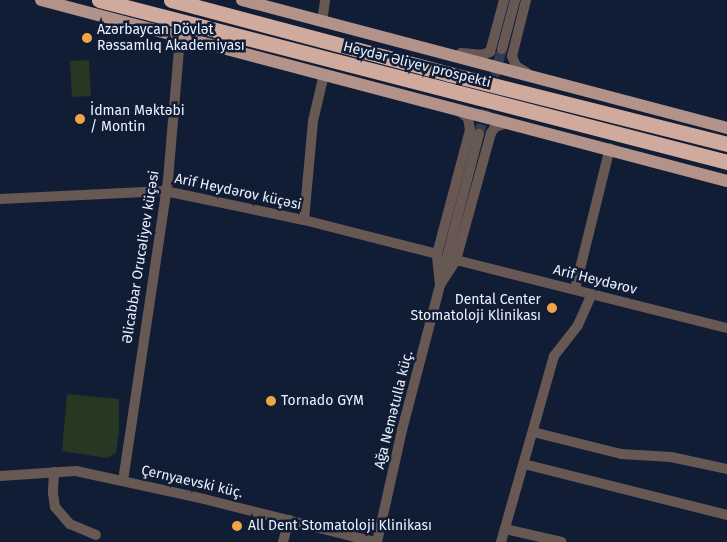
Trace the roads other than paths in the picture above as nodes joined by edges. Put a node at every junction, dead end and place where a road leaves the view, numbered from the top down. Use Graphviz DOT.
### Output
graph roads {
  1 [pos="41,0"];
  2 [pos="99,0"];
  3 [pos="171,0"];
  4 [pos="242,0"];
  5 [pos="325,0"];
  6 [pos="504,0"];
  7 [pos="514,0"];
  8 [pos="526,0"];
  9 [pos="322,22"];
  10 [pos="180,36"];
  11 [pos="502,49"];
  12 [pos="440,52"];
  13 [pos="324,74"];
  14 [pos="540,80"];
  15 [pos="455,108"];
  16 [pos="511,122"];
  17 [pos="727,128"];
  18 [pos="479,134"];
  19 [pos="727,144"];
  20 [pos="610,148"];
  21 [pos="727,162"];
  22 [pos="727,181"];
  23 [pos="166,190"];
  24 [pos="0,199"];
  25 [pos="304,220"];
  26 [pos="437,254"];
  27 [pos="456,260"];
  28 [pos="440,285"];
  29 [pos="574,290"];
  30 [pos="592,294"];
  31 [pos="727,328"];
  32 [pos="534,432"];
  33 [pos="524,464"];
  34 [pos="727,469"];
  35 [pos="54,472"];
  36 [pos="0,476"];
  37 [pos="123,481"];
  38 [pos="727,516"];
  39 [pos="289,520"];
  40 [pos="505,529"];
  41 [pos="96,535"];
  42 [pos="283,542"];
  43 [pos="376,542"];
  44 [pos="500,542"];
  45 [pos="562,542"];
  1 -- 10 [label="main road"];
  2 -- 21 [label="highway, Heydər Əliyev prospekti"];
  3 -- 19 [label="highway, Heydər Əliyev prospekti"];
  4 -- 9 [label="main road"];
  5 -- 9 [label="street"];
  6 -- 12 [label="street"];
  7 -- 11 [label="street"];
  8 -- 14 [label="street"];
  9 -- 12 [label="main road"];
  10 -- 13 [label="main road"];
  10 -- 23 [label="street, Əlicabbar Orucəliyev küçəsi"];
  12 -- 14 [label="main road"];
  13 -- 15 [label="main road"];
  13 -- 25 [label="street"];
  14 -- 17 [label="main road"];
  15 -- 16 [label="main road"];
  15 -- 26 [label="street"];
  16 -- 20 [label="main road"];
  16 -- 27 [label="street, Ağa Nemətulla küç."];
  18 -- 28 [label="street"];
  20 -- 22 [label="main road"];
  20 -- 29 [label="street"];
  23 -- 24 [label="street, Arif Heydərov küçəsi"];
  23 -- 25 [label="street, Arif Heydərov küçəsi"];
  23 -- 37 [label="street, Əlicabbar Orucəliyev küçəsi"];
  25 -- 26 [label="street, Arif Heydərov küçəsi"];
  26 -- 28 [label="street, Ağa Nemətulla küç."];
  27 -- 28 [label="street, Ağa Nemətulla küç."];
  27 -- 29 [label="street, Arif Heydərov"];
  28 -- 43 [label="street, Ağa Nemətulla küç."];
  29 -- 30 [label="street, Arif Heydərov"];
  30 -- 31 [label="street, Arif Heydərov"];
  30 -- 32 [label="street"];
  32 -- 33 [label="street"];
  32 -- 34 [label="street"];
  33 -- 38 [label="street"];
  33 -- 40 [label="street"];
  35 -- 36 [label="street, Çernyaevski küç."];
  35 -- 37 [label="street, Çernyaevski küç."];
  35 -- 41 [label="street"];
  37 -- 39 [label="street, Çernyaevski küç."];
  39 -- 42 [label="street"];
  39 -- 43 [label="street, Çernyaevski küç."];
  40 -- 44 [label="street"];
  40 -- 45 [label="street"];
}
